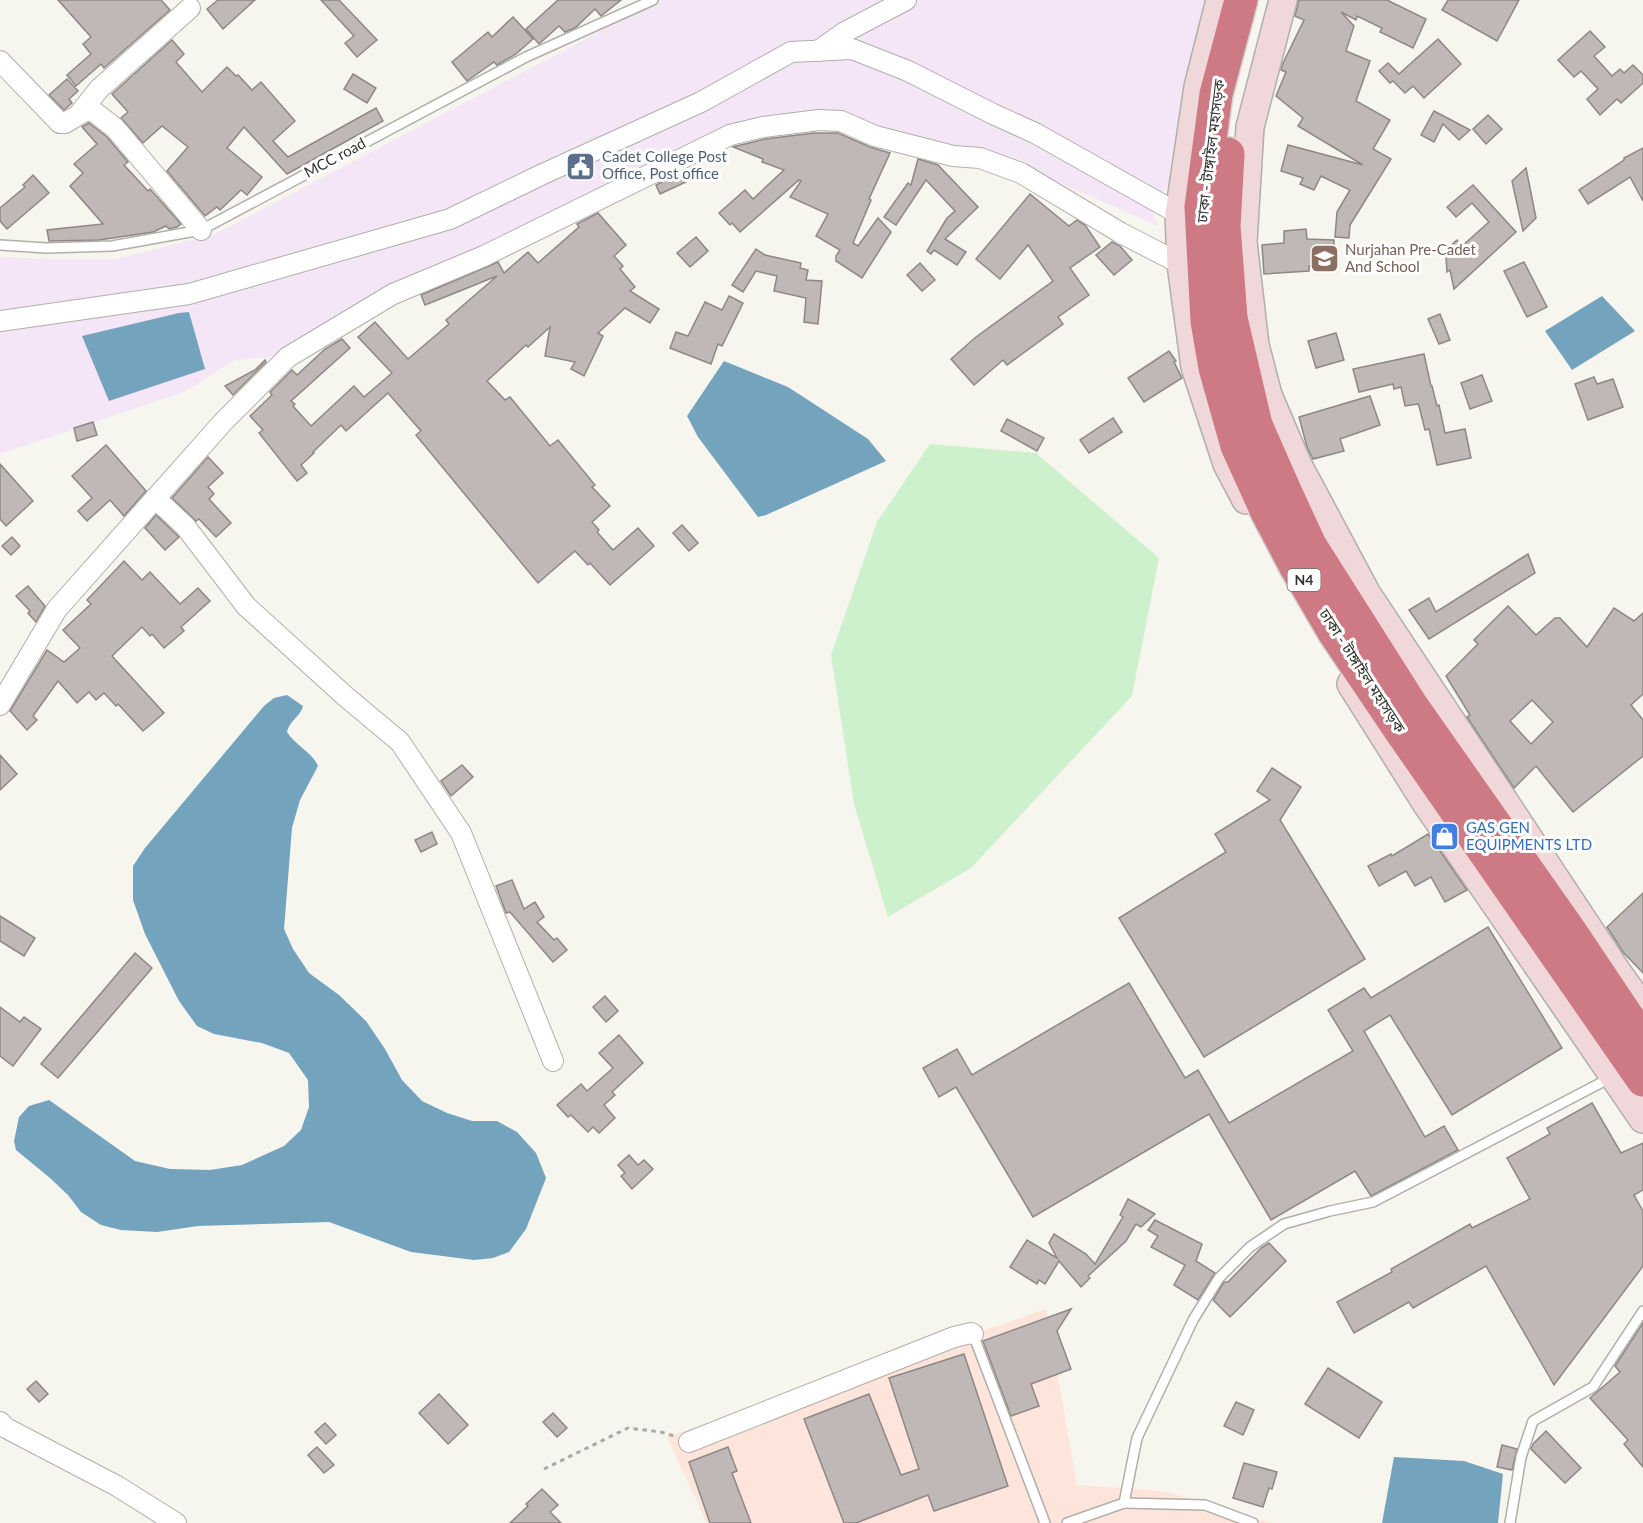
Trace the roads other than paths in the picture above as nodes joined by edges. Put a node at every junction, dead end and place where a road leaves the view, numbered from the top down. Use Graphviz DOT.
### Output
graph roads {
  1 [pos="653,0"];
  2 [pos="906,0"];
  3 [pos="1220,0"];
  4 [pos="1240,0"];
  5 [pos="1261,0"];
  6 [pos="1283,0"];
  7 [pos="190,8"];
  8 [pos="818,51"];
  9 [pos="0,61"];
  10 [pos="80,113"];
  11 [pos="1179,214"];
  12 [pos="201,230"];
  13 [pos="0,245"];
  14 [pos="1181,264"];
  15 [pos="0,321"];
  16 [pos="155,498"];
  17 [pos="0,705"];
  18 [pos="1643,1008"];
  19 [pos="554,1061"];
  20 [pos="1633,1066"];
  21 [pos="1643,1119"];
  22 [pos="1643,1311"];
  23 [pos="973,1335"];
  24 [pos="0,1422"];
  25 [pos="689,1442"];
  26 [pos="1124,1503"];
  27 [pos="176,1523"];
  28 [pos="1046,1523"];
  29 [pos="1067,1523"];
  30 [pos="1253,1523"];
  31 [pos="1510,1523"];
  1 -- 12 [label="lane, MCC road"];
  2 -- 8 [label="street"];
  3 -- 11 [label="main road"];
  4 -- 20 [label="highway, ঢাকা - টাঙ্গাইল মহাসড়ক / N4"];
  5 -- 20 [label="highway, ঢাকা - টাঙ্গাইল মহাসড়ক / N4"];
  6 -- 18 [label="main road"];
  7 -- 10 [label="street"];
  8 -- 11 [label="street"];
  8 -- 15 [label="street"];
  9 -- 10 [label="street"];
  10 -- 12 [label="street"];
  11 -- 14 [label="main road"];
  12 -- 13 [label="lane, MCC road"];
  14 -- 16 [label="street"];
  14 -- 20 [label="main road"];
  16 -- 17 [label="street"];
  16 -- 19 [label="street"];
  20 -- 21 [label="main road"];
  20 -- 26 [label="lane"];
  22 -- 31 [label="lane"];
  23 -- 25 [label="street"];
  23 -- 28 [label="lane"];
  24 -- 27 [label="street"];
  26 -- 29 [label="lane"];
  26 -- 30 [label="lane"];
}
